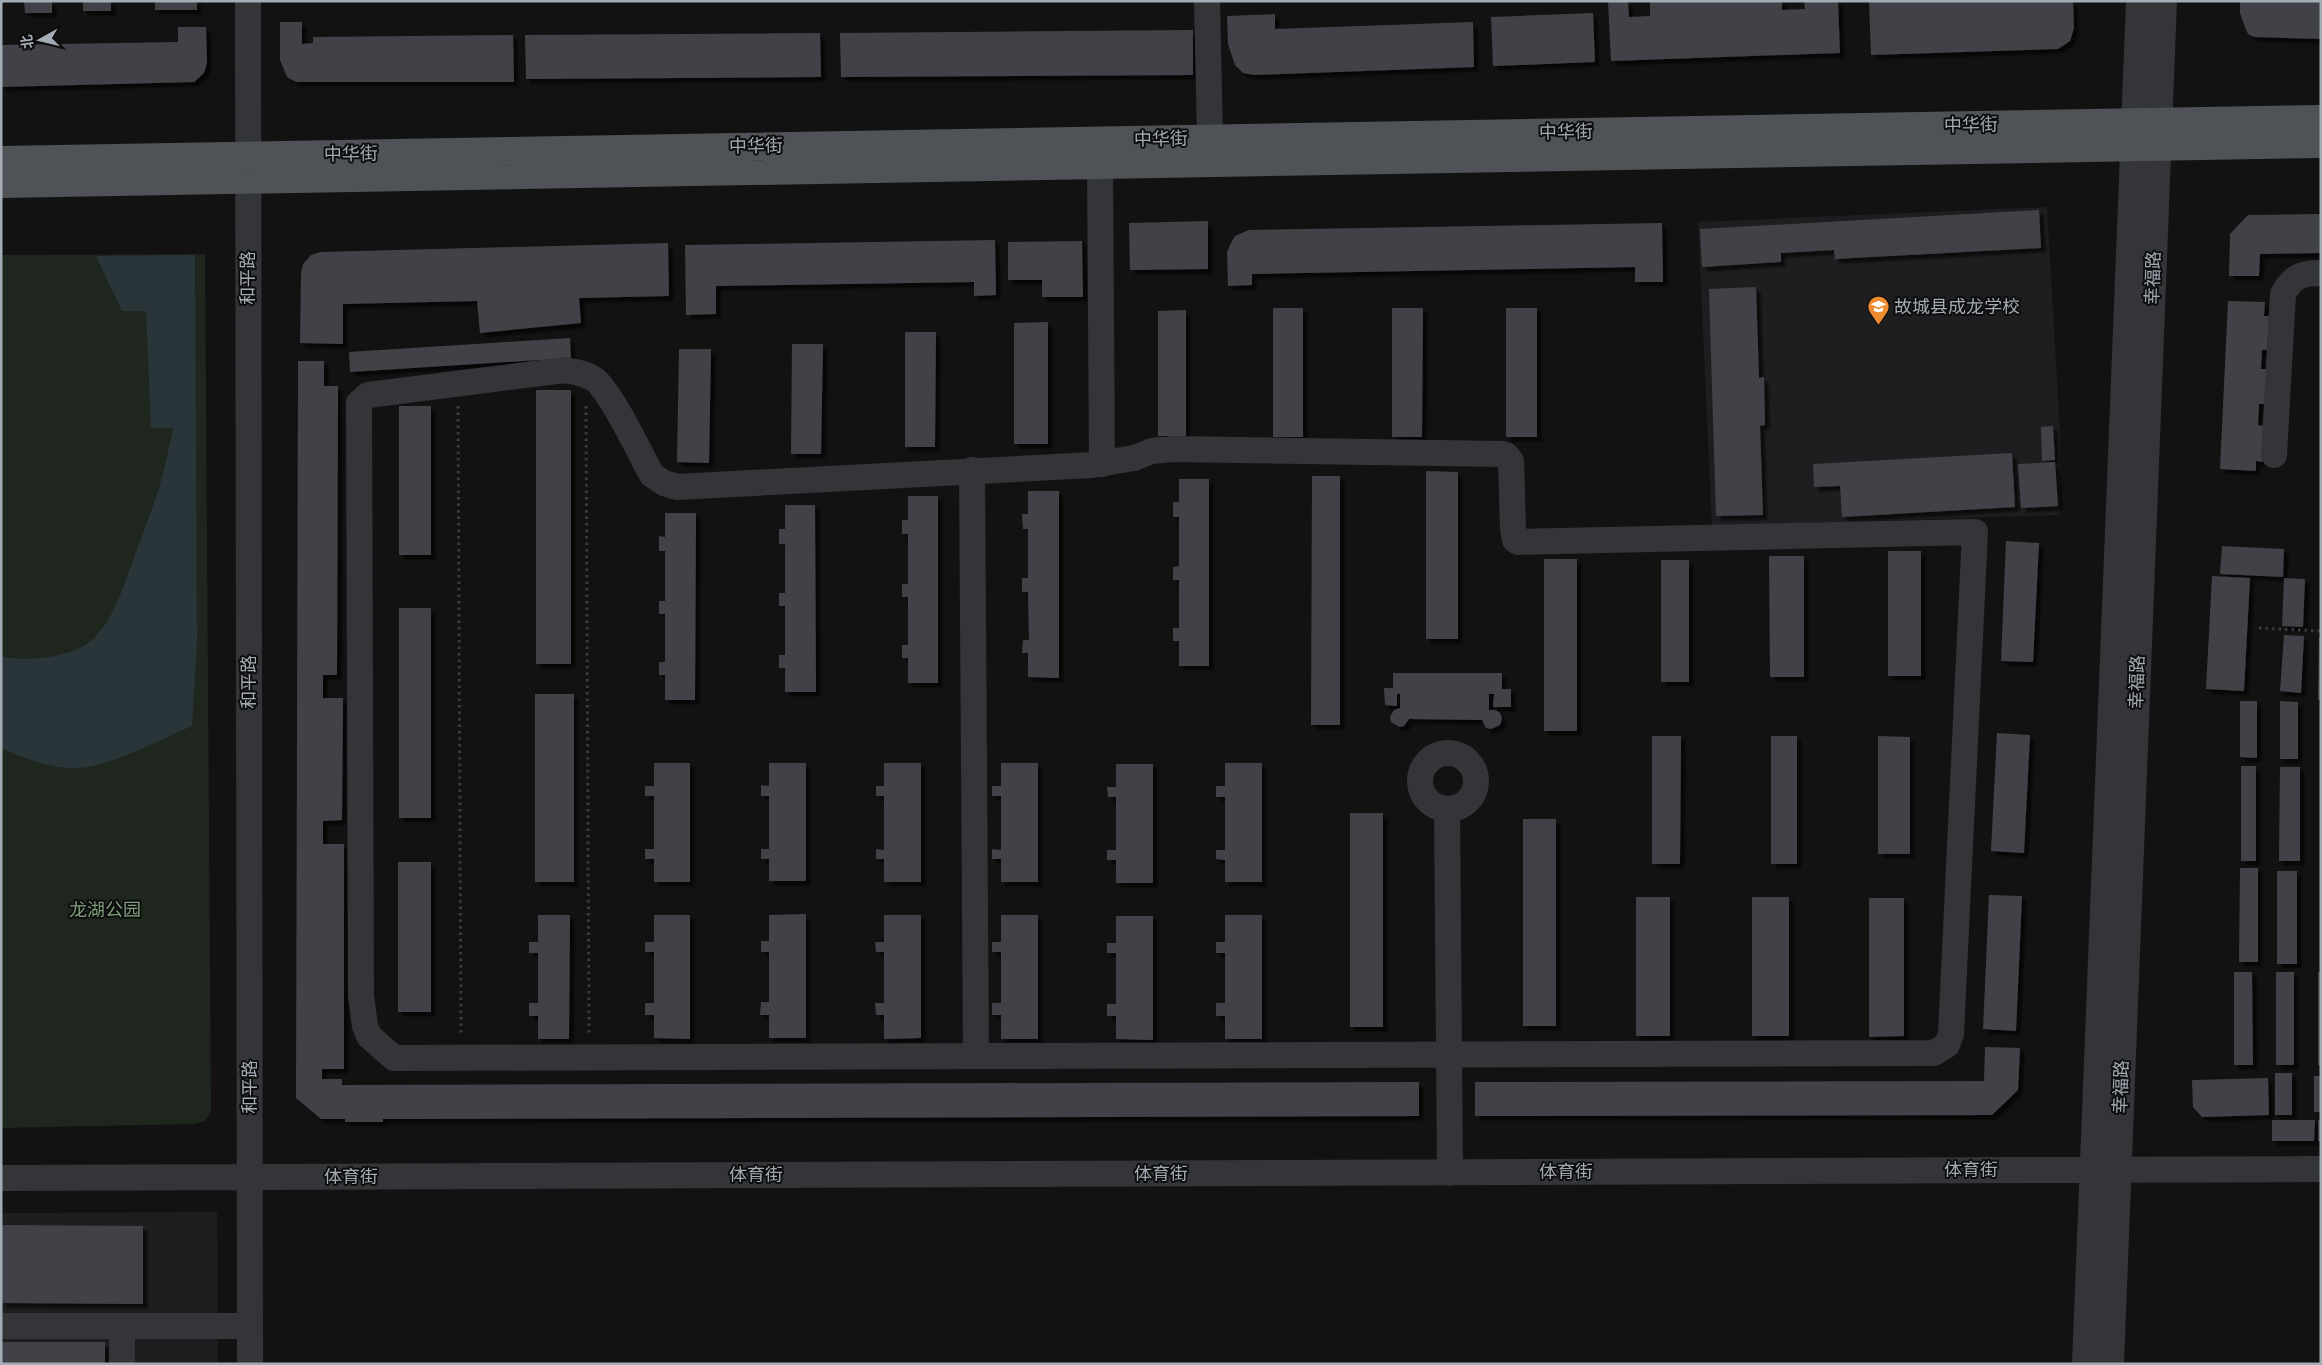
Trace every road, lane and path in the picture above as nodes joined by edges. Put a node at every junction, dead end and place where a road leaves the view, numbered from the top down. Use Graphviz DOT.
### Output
graph roads {
  1 [pos="248,1"];
  2 [pos="1207,1"];
  3 [pos="2139,1"];
  4 [pos="2164,1"];
  5 [pos="2321,119"];
  6 [pos="2146,134"];
  7 [pos="1210,138"];
  8 [pos="2321,144"];
  9 [pos="1,160"];
  10 [pos="1100,165"];
  11 [pos="248,168"];
  12 [pos="1,184"];
  13 [pos="2321,273"];
  14 [pos="586,374"];
  15 [pos="458,384"];
  16 [pos="2274,455"];
  17 [pos="1102,464"];
  18 [pos="972,470"];
  19 [pos="2259,628"];
  20 [pos="2321,631"];
  21 [pos="1447,809"];
  22 [pos="1449,1055"];
  23 [pos="976,1056"];
  24 [pos="461,1058"];
  25 [pos="590,1058"];
  26 [pos="2321,1169"];
  27 [pos="2106,1170"];
  28 [pos="1450,1172"];
  29 [pos="250,1177"];
  30 [pos="1,1178"];
  31 [pos="1,1326"];
  32 [pos="122,1326"];
  33 [pos="250,1326"];
  34 [pos="122,1364"];
  35 [pos="250,1364"];
  36 [pos="2085,1364"];
  37 [pos="2111,1364"];
  1 -- 11 [label="street, 和平路"];
  2 -- 7 [label="street"];
  3 -- 6 [label="street, 幸福路"];
  4 -- 6 [label="street, 幸福路"];
  5 -- 6 [label="main road, 中华街"];
  6 -- 7 [label="main road, 中华街"];
  6 -- 8 [label="main road, 中华街"];
  6 -- 10 [label="main road, 中华街"];
  6 -- 27 [label="street, 幸福路"];
  7 -- 11 [label="main road, 中华街"];
  9 -- 11 [label="main road, 中华街"];
  10 -- 11 [label="main road, 中华街"];
  10 -- 17 [label="street"];
  11 -- 12 [label="main road, 中华街"];
  11 -- 29 [label="street, 和平路"];
  13 -- 16 [label="street"];
  14 -- 15 [label="street"];
  14 -- 18 [label="street"];
  14 -- 25 [label="path"];
  15 -- 24 [label="path"];
  15 -- 24 [label="street"];
  17 -- 18 [label="street"];
  17 -- 22 [label="street"];
  18 -- 23 [label="street"];
  19 -- 20 [label="path"];
  21 -- 22 [label="street"];
  22 -- 23 [label="street"];
  22 -- 28 [label="street"];
  23 -- 25 [label="street"];
  24 -- 25 [label="street"];
  26 -- 27 [label="street, 体育街"];
  27 -- 28 [label="street, 体育街"];
  27 -- 36 [label="street, 幸福路"];
  27 -- 37 [label="street, 幸福路"];
  28 -- 29 [label="street, 体育街"];
  29 -- 30 [label="street, 体育街"];
  29 -- 33 [label="street, 和平路"];
  31 -- 32 [label="street"];
  32 -- 33 [label="street"];
  32 -- 34 [label="street"];
  33 -- 35 [label="street, 和平路"];
}
